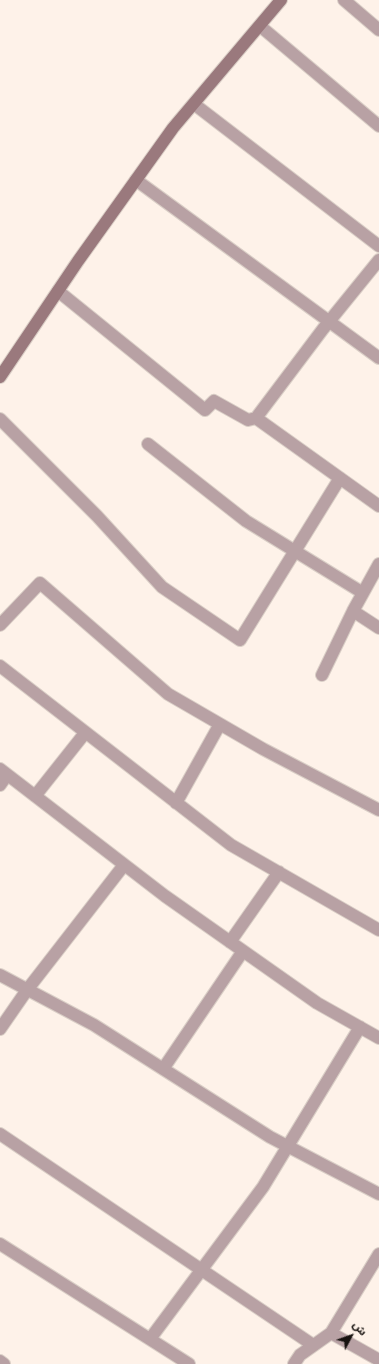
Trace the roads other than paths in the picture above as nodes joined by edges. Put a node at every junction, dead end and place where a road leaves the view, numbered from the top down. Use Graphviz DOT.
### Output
graph roads {
  1 [pos="281,0"];
  2 [pos="344,0"];
  3 [pos="260,26"];
  4 [pos="379,30"];
  5 [pos="194,104"];
  6 [pos="379,126"];
  7 [pos="136,180"];
  8 [pos="379,246"];
  9 [pos="379,260"];
  10 [pos="58,291"];
  11 [pos="329,322"];
  12 [pos="379,358"];
  13 [pos="0,377"];
  14 [pos="256,418"];
  15 [pos="0,419"];
  16 [pos="148,444"];
  17 [pos="340,478"];
  18 [pos="379,506"];
  19 [pos="294,550"];
  20 [pos="379,564"];
  21 [pos="363,593"];
  22 [pos="353,611"];
  23 [pos="0,626"];
  24 [pos="379,628"];
  25 [pos="0,666"];
  26 [pos="322,675"];
  27 [pos="220,724"];
  28 [pos="85,733"];
  29 [pos="2,776"];
  30 [pos="35,796"];
  31 [pos="176,803"];
  32 [pos="379,810"];
  33 [pos="124,865"];
  34 [pos="279,872"];
  35 [pos="379,930"];
  36 [pos="230,942"];
  37 [pos="243,951"];
  38 [pos="0,975"];
  39 [pos="27,990"];
  40 [pos="360,1027"];
  41 [pos="0,1029"];
  42 [pos="379,1038"];
  43 [pos="163,1069"];
  44 [pos="0,1134"];
  45 [pos="289,1147"];
  46 [pos="379,1194"];
  47 [pos="0,1244"];
  48 [pos="379,1254"];
  49 [pos="201,1270"];
  50 [pos="331,1333"];
  51 [pos="150,1339"];
  52 [pos="313,1345"];
  53 [pos="379,1360"];
  54 [pos="0,1361"];
  55 [pos="4,1364"];
  56 [pos="189,1364"];
  57 [pos="294,1364"];
  1 -- 3 [label="main road"];
  2 -- 4 [label="street"];
  3 -- 5 [label="main road"];
  3 -- 6 [label="street"];
  5 -- 7 [label="main road"];
  5 -- 8 [label="street"];
  7 -- 10 [label="main road"];
  7 -- 11 [label="street"];
  9 -- 11 [label="street"];
  10 -- 13 [label="main road"];
  10 -- 14 [label="street"];
  11 -- 12 [label="street"];
  11 -- 14 [label="street"];
  14 -- 17 [label="street"];
  15 -- 19 [label="street"];
  16 -- 19 [label="street"];
  17 -- 18 [label="street"];
  17 -- 19 [label="street"];
  19 -- 21 [label="street"];
  20 -- 21 [label="street"];
  21 -- 22 [label="street"];
  22 -- 24 [label="street"];
  22 -- 26 [label="street"];
  23 -- 27 [label="street"];
  25 -- 28 [label="street"];
  27 -- 31 [label="street"];
  27 -- 32 [label="street"];
  28 -- 30 [label="street"];
  28 -- 31 [label="street"];
  29 -- 30 [label="street"];
  30 -- 33 [label="street"];
  31 -- 34 [label="street"];
  33 -- 36 [label="street"];
  33 -- 39 [label="street"];
  34 -- 35 [label="street"];
  34 -- 36 [label="street"];
  36 -- 37 [label="street"];
  37 -- 40 [label="street"];
  37 -- 43 [label="street"];
  38 -- 39 [label="street"];
  39 -- 41 [label="street"];
  39 -- 43 [label="street"];
  40 -- 42 [label="street"];
  40 -- 45 [label="street"];
  43 -- 45 [label="street"];
  44 -- 49 [label="street"];
  45 -- 46 [label="street"];
  45 -- 49 [label="street"];
  47 -- 51 [label="street"];
  48 -- 50 [label="street"];
  49 -- 51 [label="street"];
  49 -- 52 [label="street"];
  50 -- 52 [label="street"];
  50 -- 53 [label="street"];
  51 -- 56 [label="street"];
  52 -- 57 [label="street"];
  54 -- 55 [label="street"];
}
